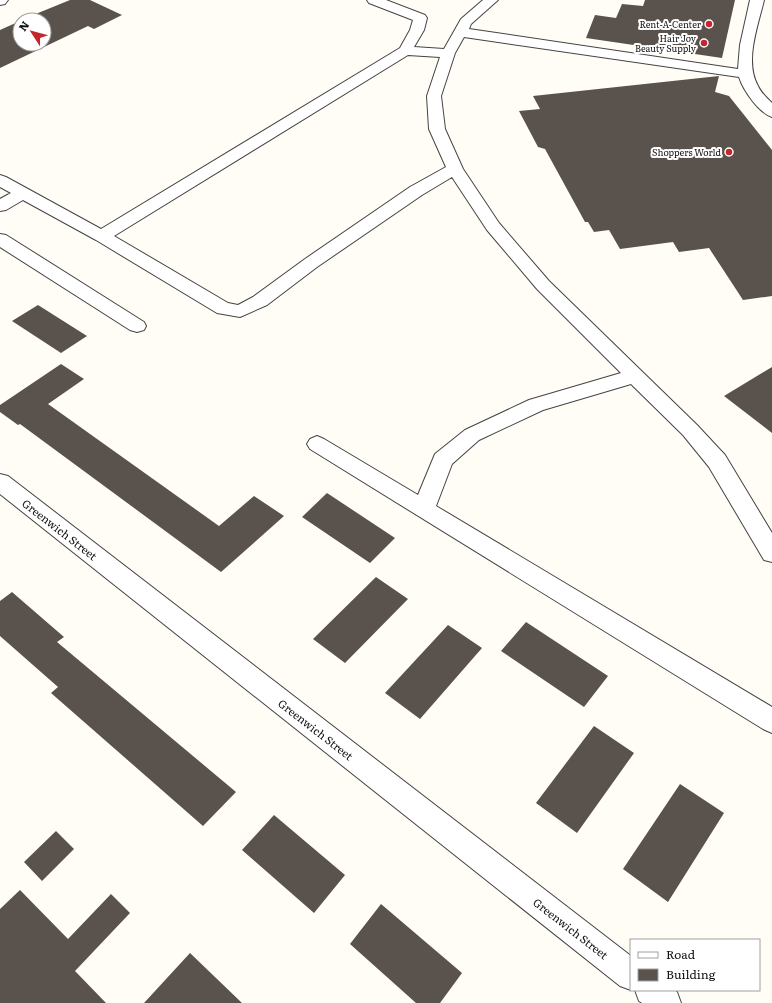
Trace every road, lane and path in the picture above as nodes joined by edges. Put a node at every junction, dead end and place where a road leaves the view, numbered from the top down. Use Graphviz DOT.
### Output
graph roads {
  1 [pos="374,0"];
  2 [pos="491,0"];
  3 [pos="757,0"];
  4 [pos="460,32"];
  5 [pos="405,51"];
  6 [pos="448,52"];
  7 [pos="745,74"];
  8 [pos="772,112"];
  9 [pos="455,169"];
  10 [pos="0,180"];
  11 [pos="23,193"];
  12 [pos="0,206"];
  13 [pos="100,235"];
  14 [pos="0,239"];
  15 [pos="137,326"];
  16 [pos="635,376"];
  17 [pos="317,444"];
  18 [pos="0,482"];
  19 [pos="424,509"];
  20 [pos="772,553"];
  21 [pos="772,721"];
  22 [pos="630,974"];
  23 [pos="651,991"];
  24 [pos="666,1003"];
  1 -- 5 [label="street"];
  2 -- 4 [label="street"];
  3 -- 7 [label="street"];
  4 -- 6 [label="street"];
  4 -- 7 [label="street"];
  5 -- 6 [label="street"];
  5 -- 13 [label="street"];
  6 -- 9 [label="street"];
  7 -- 8 [label="street"];
  9 -- 13 [label="street"];
  9 -- 16 [label="street"];
  10 -- 11 [label="street"];
  11 -- 12 [label="street"];
  11 -- 13 [label="street"];
  14 -- 15 [label="street"];
  16 -- 19 [label="street"];
  16 -- 20 [label="street"];
  17 -- 19 [label="street"];
  18 -- 22 [label="street, Greenwich Street"];
  19 -- 21 [label="street"];
  23 -- 24 [label="street"];
}
